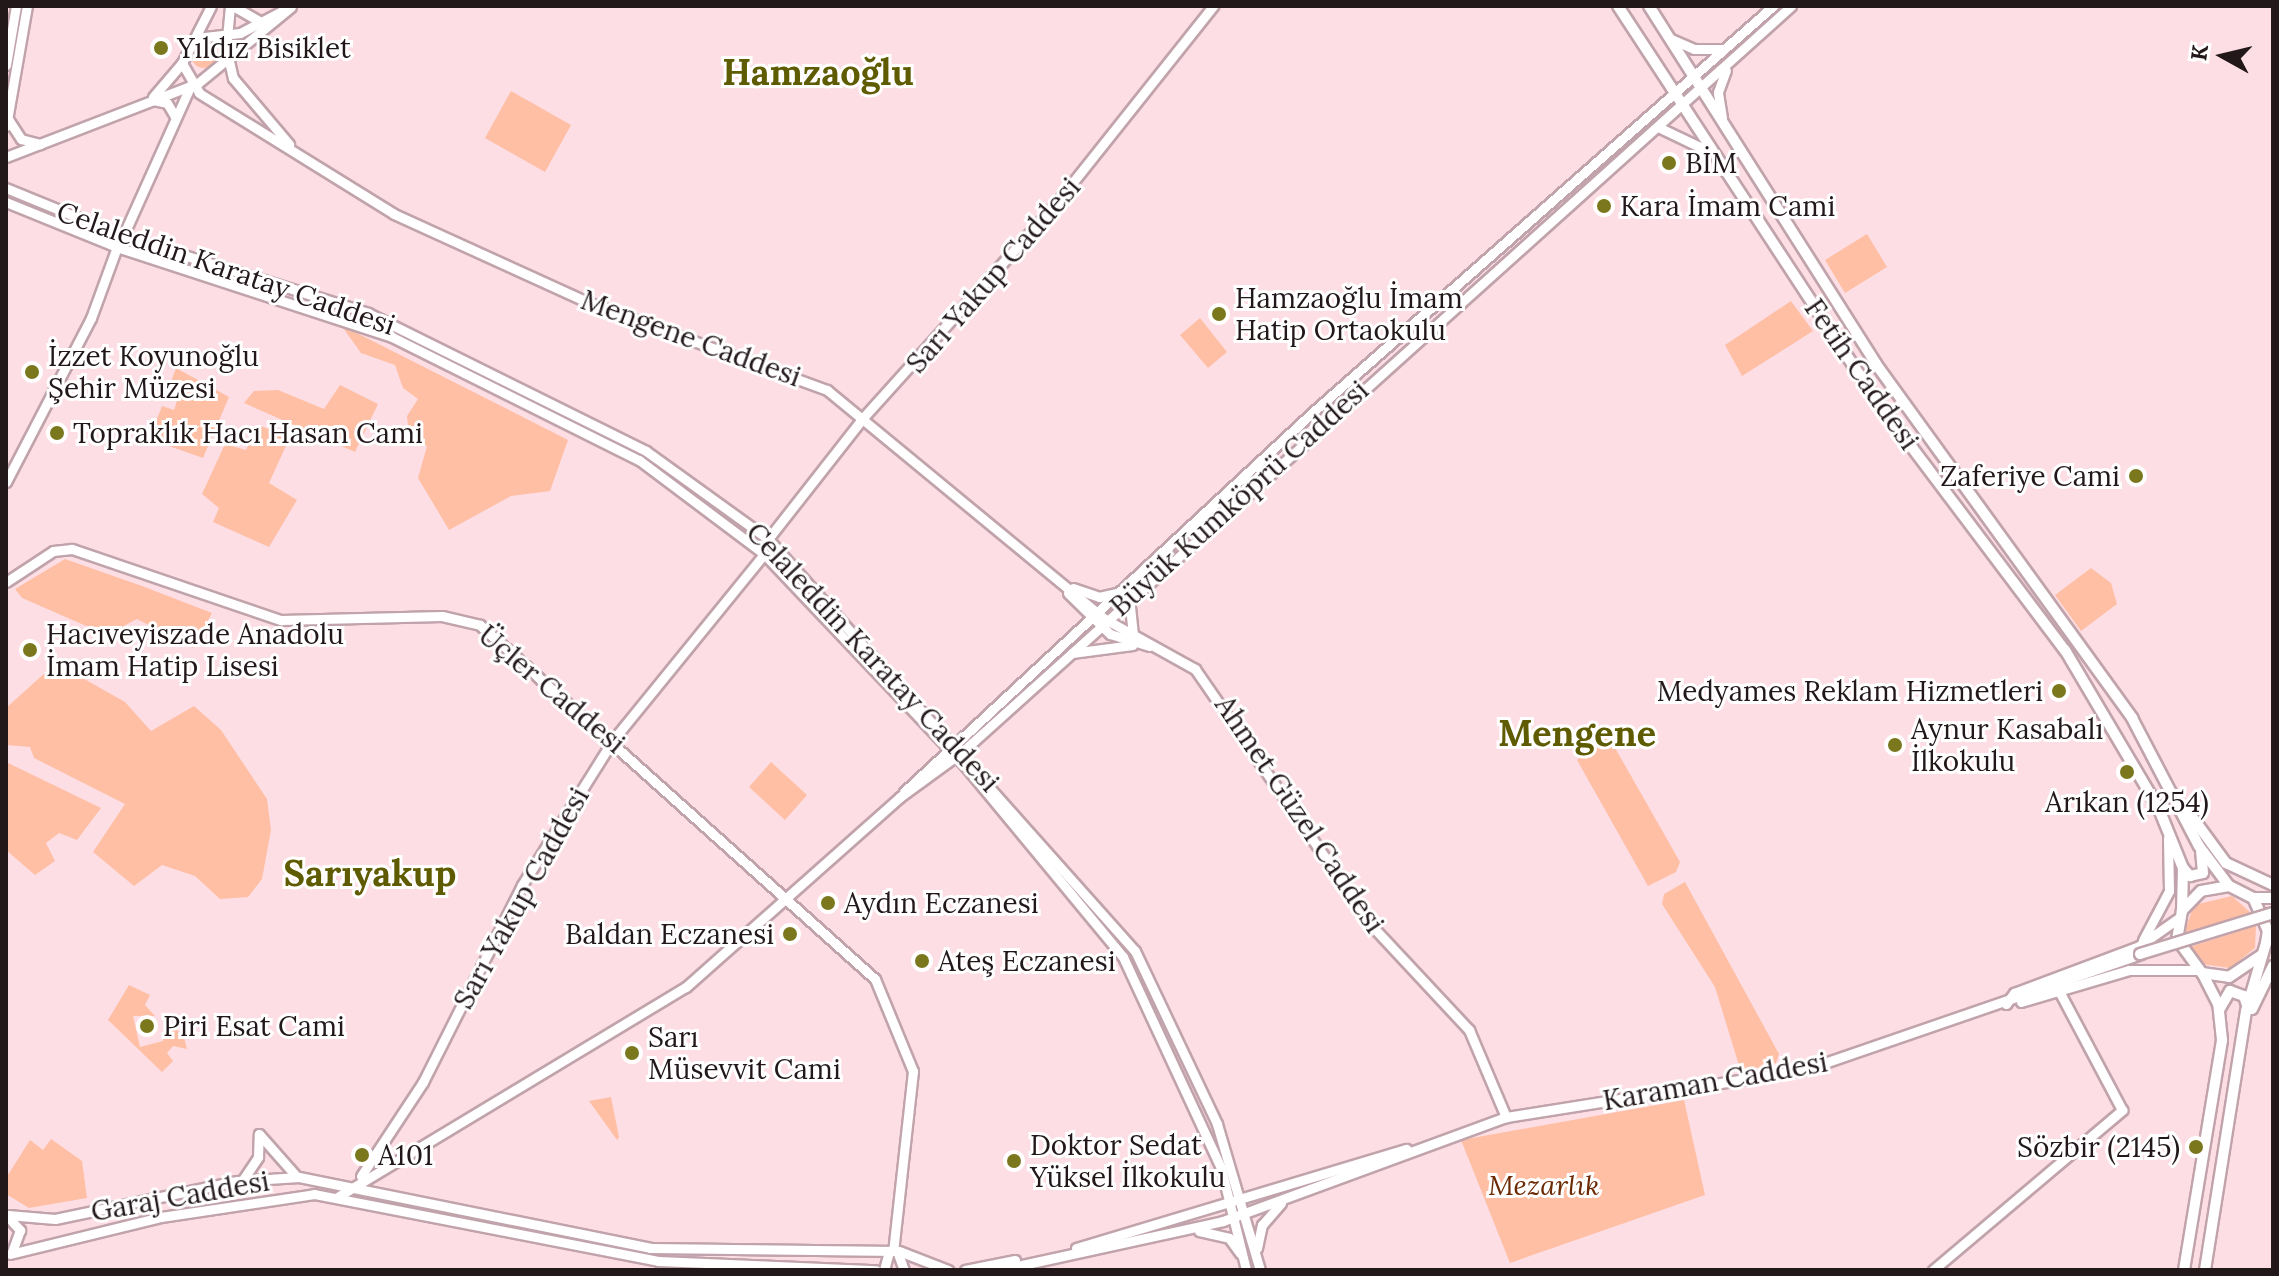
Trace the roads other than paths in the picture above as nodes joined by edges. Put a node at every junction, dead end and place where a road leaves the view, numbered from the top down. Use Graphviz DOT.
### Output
graph roads {
  1 [pos="16,6"];
  2 [pos="27,6"];
  3 [pos="211,6"];
  4 [pos="232,6"];
  5 [pos="291,6"];
  6 [pos="1213,6"];
  7 [pos="1618,6"];
  8 [pos="1649,6"];
  9 [pos="1773,6"];
  10 [pos="1791,6"];
  11 [pos="261,22"];
  12 [pos="227,33"];
  13 [pos="1665,35"];
  14 [pos="195,38"];
  15 [pos="1727,49"];
  16 [pos="228,57"];
  17 [pos="1733,59"];
  18 [pos="182,63"];
  19 [pos="6,65"];
  20 [pos="1692,79"];
  21 [pos="191,85"];
  22 [pos="1699,90"];
  23 [pos="1673,97"];
  24 [pos="149,101"];
  25 [pos="1680,107"];
  26 [pos="176,118"];
  27 [pos="7,123"];
  28 [pos="1658,127"];
  29 [pos="1727,136"];
  30 [pos="43,144"];
  31 [pos="291,147"];
  32 [pos="1706,150"];
  33 [pos="6,157"];
  34 [pos="6,180"];
  35 [pos="6,188"];
  36 [pos="20,194"];
  37 [pos="9,204"];
  38 [pos="123,236"];
  39 [pos="117,247"];
  40 [pos="862,419"];
  41 [pos="6,482"];
  42 [pos="768,539"];
  43 [pos="764,554"];
  44 [pos="1059,581"];
  45 [pos="6,582"];
  46 [pos="1133,591"];
  47 [pos="1117,593"];
  48 [pos="1074,602"];
  49 [pos="1098,618"];
  50 [pos="1075,633"];
  51 [pos="1134,640"];
  52 [pos="1069,654"];
  53 [pos="613,740"];
  54 [pos="952,750"];
  55 [pos="963,751"];
  56 [pos="2172,795"];
  57 [pos="2166,827"];
  58 [pos="2199,846"];
  59 [pos="2183,868"];
  60 [pos="2273,885"];
  61 [pos="2229,886"];
  62 [pos="784,894"];
  63 [pos="2253,898"];
  64 [pos="2273,898"];
  65 [pos="2273,913"];
  66 [pos="2181,914"];
  67 [pos="2270,941"];
  68 [pos="2140,950"];
  69 [pos="2262,955"];
  70 [pos="2273,966"];
  71 [pos="2200,971"];
  72 [pos="2060,993"];
  73 [pos="2006,1004"];
  74 [pos="2246,1011"];
  75 [pos="2219,1012"];
  76 [pos="2244,1026"];
  77 [pos="1506,1117"];
  78 [pos="1422,1146"];
  79 [pos="297,1177"];
  80 [pos="242,1181"];
  81 [pos="355,1183"];
  82 [pos="339,1196"];
  83 [pos="1287,1199"];
  84 [pos="1236,1203"];
  85 [pos="1246,1213"];
  86 [pos="7,1215"];
  87 [pos="1234,1218"];
  88 [pos="1192,1230"];
  89 [pos="893,1251"];
  90 [pos="8,1255"];
  91 [pos="1242,1255"];
  92 [pos="1257,1259"];
  93 [pos="876,1270"];
  94 [pos="884,1270"];
  95 [pos="904,1270"];
  96 [pos="948,1270"];
  97 [pos="965,1270"];
  98 [pos="999,1270"];
  99 [pos="1246,1270"];
  100 [pos="1260,1270"];
  101 [pos="1933,1270"];
  102 [pos="2184,1270"];
  103 [pos="2205,1270"];
  1 -- 19 [label="street"];
  2 -- 27 [label="street"];
  3 -- 14 [label="street"];
  4 -- 11 [label="street"];
  4 -- 12 [label="street"];
  5 -- 11 [label="street"];
  5 -- 16 [label="street"];
  6 -- 40 [label="street, Sarı Yakup Caddesi"];
  7 -- 23 [label="main road, Fetih Caddesi"];
  8 -- 13 [label="main road, Fetih Caddesi"];
  9 -- 15 [label="street, Büyük Kumköprü Caddesi"];
  10 -- 17 [label="street, Büyük Kumköprü Caddesi"];
  11 -- 12 [label="street"];
  12 -- 14 [label="street"];
  12 -- 16 [label="street"];
  13 -- 15 [label="street"];
  13 -- 20 [label="main road, Fetih Caddesi"];
  14 -- 18 [label="street"];
  15 -- 20 [label="street, Büyük Kumköprü Caddesi"];
  16 -- 21 [label="street"];
  16 -- 31 [label="street, Mengene Caddesi"];
  17 -- 22 [label="street, Büyük Kumköprü Caddesi"];
  17 -- 29 [label="street"];
  18 -- 21 [label="street"];
  18 -- 24 [label="street"];
  20 -- 22 [label="main road, Fetih Caddesi"];
  20 -- 23 [label="street, Büyük Kumköprü Caddesi"];
  21 -- 24 [label="street"];
  21 -- 26 [label="street"];
  21 -- 31 [label="street, Mengene Caddesi"];
  22 -- 25 [label="street, Büyük Kumköprü Caddesi"];
  22 -- 29 [label="main road, Fetih Caddesi"];
  23 -- 25 [label="main road, Fetih Caddesi"];
  23 -- 47 [label="street, Büyük Kumköprü Caddesi"];
  24 -- 26 [label="street"];
  24 -- 30 [label="street"];
  25 -- 28 [label="street, Büyük Kumköprü Caddesi"];
  25 -- 32 [label="main road, Fetih Caddesi"];
  26 -- 38 [label="street"];
  27 -- 30 [label="street"];
  28 -- 32 [label="street"];
  28 -- 46 [label="street, Büyük Kumköprü Caddesi"];
  29 -- 56 [label="main road, Fetih Caddesi"];
  30 -- 33 [label="street"];
  31 -- 40 [label="street, Mengene Caddesi"];
  32 -- 57 [label="main road, Fetih Caddesi"];
  34 -- 36 [label="street"];
  35 -- 36 [label="street, Celaleddin Karatay Caddesi"];
  36 -- 38 [label="street, Celaleddin Karatay Caddesi"];
  37 -- 39 [label="street, Celaleddin Karatay Caddesi"];
  38 -- 42 [label="street, Celaleddin Karatay Caddesi"];
  39 -- 41 [label="street"];
  39 -- 43 [label="street, Celaleddin Karatay Caddesi"];
  40 -- 42 [label="street, Sarı Yakup Caddesi"];
  40 -- 44 [label="street, Mengene Caddesi"];
  42 -- 54 [label="street, Celaleddin Karatay Caddesi"];
  43 -- 53 [label="street, Sarı Yakup Caddesi"];
  43 -- 54 [label="street, Celaleddin Karatay Caddesi"];
  44 -- 47 [label="street"];
  44 -- 48 [label="street"];
  44 -- 49 [label="street"];
  45 -- 53 [label="street, Üçler Caddesi"];
  46 -- 49 [label="street, Büyük Kumköprü Caddesi"];
  46 -- 51 [label="street"];
  47 -- 49 [label="street, Büyük Kumköprü Caddesi"];
  48 -- 49 [label="street"];
  48 -- 50 [label="street"];
  49 -- 50 [label="street, Büyük Kumköprü Caddesi"];
  49 -- 51 [label="street"];
  49 -- 52 [label="street, Büyük Kumköprü Caddesi"];
  50 -- 54 [label="street, Büyük Kumköprü Caddesi"];
  51 -- 52 [label="street"];
  51 -- 77 [label="street, Ahmet Güzel Caddesi"];
  52 -- 55 [label="street, Büyük Kumköprü Caddesi"];
  53 -- 62 [label="street, Üçler Caddesi"];
  53 -- 81 [label="street, Sarı Yakup Caddesi"];
  54 -- 55 [label="street, Büyük Kumköprü Caddesi"];
  54 -- 62 [label="street, Büyük Kumköprü Caddesi"];
  54 -- 84 [label="street, Celaleddin Karatay Caddesi"];
  55 -- 84 [label="street, Celaleddin Karatay Caddesi"];
  56 -- 58 [label="main road, Fetih Caddesi"];
  56 -- 60 [label="main road"];
  57 -- 59 [label="main road, Fetih Caddesi"];
  57 -- 68 [label="street"];
  58 -- 59 [label="main road"];
  58 -- 61 [label="main road, Fetih Caddesi"];
  59 -- 66 [label="main road, Fetih Caddesi"];
  61 -- 63 [label="main road"];
  61 -- 66 [label="main road"];
  62 -- 81 [label="street, Büyük Kumköprü Caddesi"];
  62 -- 89 [label="street, Üçler Caddesi"];
  63 -- 64 [label="main road"];
  63 -- 67 [label="main road"];
  65 -- 68 [label="main road, Karaman Caddesi, bridge"];
  66 -- 68 [label="street, Karaman Caddesi"];
  66 -- 71 [label="main road"];
  67 -- 69 [label="main road"];
  68 -- 73 [label="street, Karaman Caddesi"];
  69 -- 71 [label="main road"];
  69 -- 74 [label="main road"];
  70 -- 76 [label="main road"];
  71 -- 72 [label="street, Karaman Caddesi"];
  71 -- 75 [label="main road"];
  72 -- 73 [label="street, Karaman Caddesi"];
  72 -- 101 [label="street"];
  73 -- 77 [label="street, Karaman Caddesi"];
  74 -- 75 [label="main road"];
  74 -- 76 [label="main road"];
  75 -- 102 [label="main road"];
  76 -- 103 [label="main road"];
  77 -- 78 [label="street, Karaman Caddesi"];
  78 -- 83 [label="street, Karaman Caddesi"];
  78 -- 84 [label="street, Karaman Caddesi"];
  79 -- 80 [label="street, Garaj Caddesi"];
  79 -- 80 [label="street"];
  79 -- 81 [label="street, Garaj Caddesi"];
  80 -- 86 [label="street, Garaj Caddesi"];
  81 -- 82 [label="street, Büyük Kumköprü Caddesi"];
  81 -- 89 [label="street, Garaj Caddesi"];
  82 -- 90 [label="street, Garaj Caddesi"];
  82 -- 93 [label="street, Garaj Caddesi"];
  83 -- 85 [label="street, Karaman Caddesi"];
  83 -- 92 [label="street"];
  84 -- 85 [label="street"];
  84 -- 87 [label="street"];
  84 -- 97 [label="street, Karaman Caddesi"];
  85 -- 87 [label="street, Karaman Caddesi"];
  85 -- 92 [label="street"];
  86 -- 90 [label="street"];
  87 -- 88 [label="street, Karaman Caddesi"];
  87 -- 91 [label="street"];
  88 -- 91 [label="street"];
  88 -- 98 [label="street, Karaman Caddesi"];
  89 -- 94 [label="street, Üçler Caddesi"];
  89 -- 95 [label="street"];
  89 -- 96 [label="street"];
  91 -- 99 [label="street"];
  92 -- 100 [label="street"];
}
